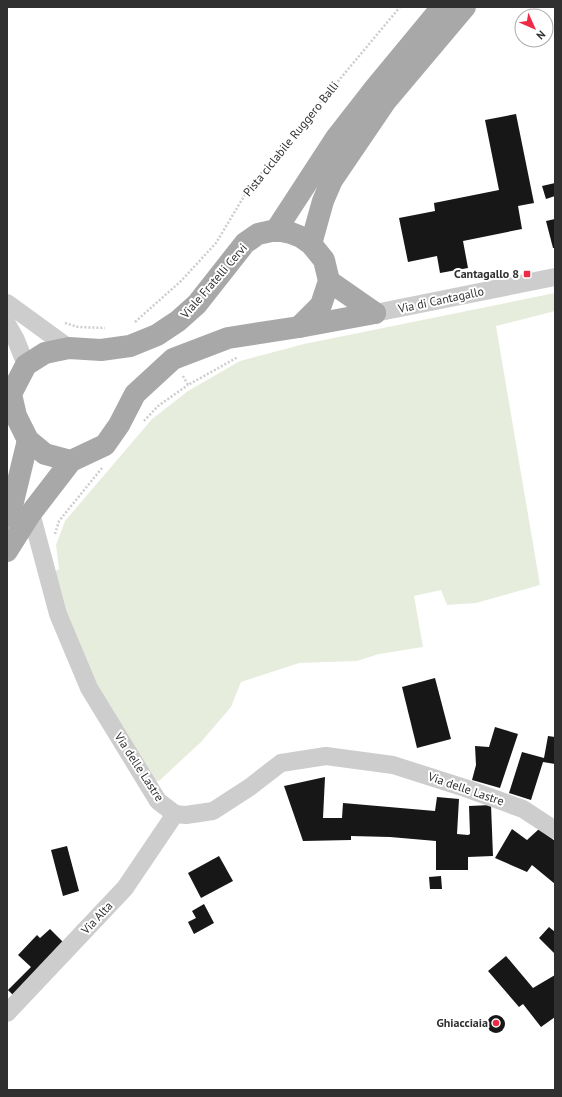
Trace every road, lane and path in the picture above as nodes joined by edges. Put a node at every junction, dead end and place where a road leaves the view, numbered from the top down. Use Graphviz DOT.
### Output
graph roads {
  1 [pos="400,7"];
  2 [pos="442,7"];
  3 [pos="465,7"];
  4 [pos="276,230"];
  5 [pos="310,244"];
  6 [pos="555,277"];
  7 [pos="329,281"];
  8 [pos="7,303"];
  9 [pos="374,314"];
  10 [pos="64,322"];
  11 [pos="7,324"];
  12 [pos="133,325"];
  13 [pos="299,327"];
  14 [pos="106,328"];
  15 [pos="69,348"];
  16 [pos="26,365"];
  17 [pos="188,385"];
  18 [pos="9,393"];
  19 [pos="140,426"];
  20 [pos="28,440"];
  21 [pos="71,461"];
  22 [pos="105,464"];
  23 [pos="31,513"];
  24 [pos="7,517"];
  25 [pos="52,541"];
  26 [pos="7,551"];
  27 [pos="175,814"];
  28 [pos="555,830"];
  29 [pos="7,1013"];
  1 -- 12 [label="path, Pista ciclabile Ruggero Balli"];
  2 -- 4 [label="main road"];
  3 -- 5 [label="main road"];
  4 -- 5 [label="main road, Viale Fratelli Cervi"];
  4 -- 15 [label="main road, Viale Fratelli Cervi"];
  5 -- 7 [label="main road, Viale Fratelli Cervi"];
  6 -- 9 [label="street, Via di Cantagallo"];
  7 -- 9 [label="main road"];
  7 -- 13 [label="main road"];
  8 -- 15 [label="street"];
  9 -- 13 [label="main road"];
  10 -- 14 [label="path"];
  11 -- 16 [label="street"];
  13 -- 21 [label="main road"];
  15 -- 16 [label="main road, Viale Fratelli Cervi"];
  16 -- 18 [label="main road"];
  17 -- 19 [label="path"];
  18 -- 20 [label="main road"];
  20 -- 21 [label="main road"];
  20 -- 24 [label="main road"];
  21 -- 23 [label="main road"];
  22 -- 25 [label="path"];
  23 -- 26 [label="main road"];
  23 -- 27 [label="street, Via delle Lastre"];
  27 -- 28 [label="street, Via delle Lastre"];
  27 -- 29 [label="street, Via Alta"];
}
